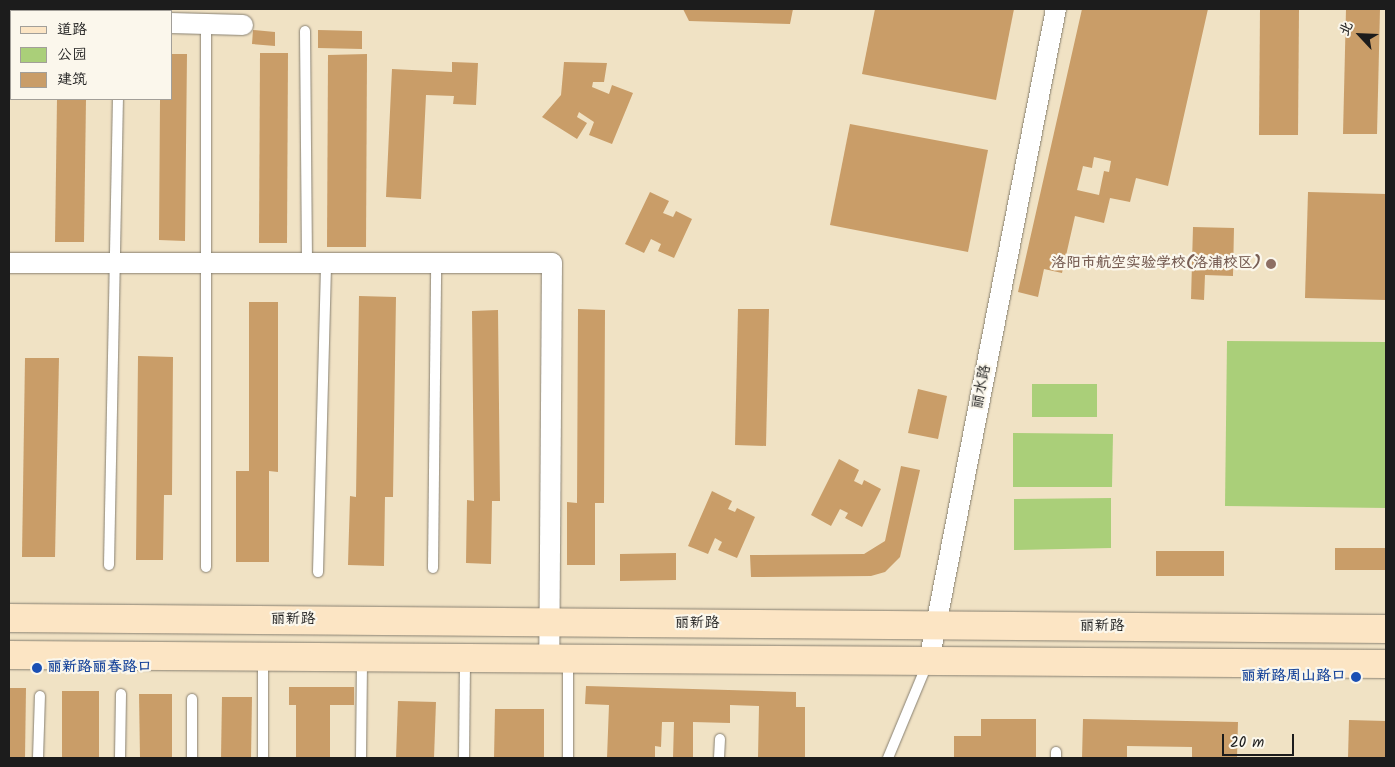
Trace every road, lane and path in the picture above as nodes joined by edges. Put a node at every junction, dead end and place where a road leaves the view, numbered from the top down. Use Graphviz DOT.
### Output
graph roads {
  1 [pos="1056,9"];
  2 [pos="172,24"];
  3 [pos="206,24"];
  4 [pos="243,25"];
  5 [pos="305,31"];
  6 [pos="118,100"];
  7 [pos="9,262"];
  8 [pos="116,263"];
  9 [pos="207,263"];
  10 [pos="317,263"];
  11 [pos="436,263"];
  12 [pos="109,565"];
  13 [pos="206,567"];
  14 [pos="433,568"];
  15 [pos="318,572"];
  16 [pos="9,618"];
  17 [pos="549,622"];
  18 [pos="936,625"];
  19 [pos="1386,629"];
  20 [pos="9,655"];
  21 [pos="263,657"];
  22 [pos="362,657"];
  23 [pos="466,658"];
  24 [pos="558,659"];
  25 [pos="929,662"];
  26 [pos="1386,664"];
  27 [pos="121,694"];
  28 [pos="40,696"];
  29 [pos="192,699"];
  30 [pos="720,739"];
  31 [pos="38,758"];
  32 [pos="120,758"];
  33 [pos="192,758"];
  34 [pos="263,758"];
  35 [pos="361,758"];
  36 [pos="464,758"];
  37 [pos="568,758"];
  38 [pos="719,758"];
  39 [pos="888,758"];
  1 -- 18 [label="street, 丽水路"];
  2 -- 3 [label="street"];
  3 -- 4 [label="street"];
  3 -- 9 [label="lane"];
  5 -- 10 [label="lane"];
  6 -- 8 [label="lane"];
  7 -- 8 [label="street"];
  8 -- 9 [label="street"];
  8 -- 12 [label="lane"];
  9 -- 10 [label="street"];
  9 -- 13 [label="lane"];
  10 -- 11 [label="street"];
  10 -- 15 [label="lane"];
  11 -- 14 [label="lane"];
  11 -- 17 [label="street"];
  16 -- 17 [label="main road, 丽新路"];
  17 -- 18 [label="main road, 丽新路"];
  17 -- 24 [label="street"];
  18 -- 19 [label="main road, 丽新路"];
  18 -- 25 [label="street, 丽水路"];
  20 -- 21 [label="main road"];
  21 -- 22 [label="main road"];
  21 -- 34 [label="lane"];
  22 -- 23 [label="main road"];
  22 -- 35 [label="lane"];
  23 -- 24 [label="main road"];
  23 -- 36 [label="lane"];
  24 -- 25 [label="main road"];
  24 -- 37 [label="lane"];
  25 -- 26 [label="main road"];
  25 -- 39 [label="lane, 丽水路"];
  27 -- 32 [label="lane"];
  28 -- 31 [label="lane"];
  29 -- 33 [label="lane"];
  30 -- 38 [label="lane"];
}
